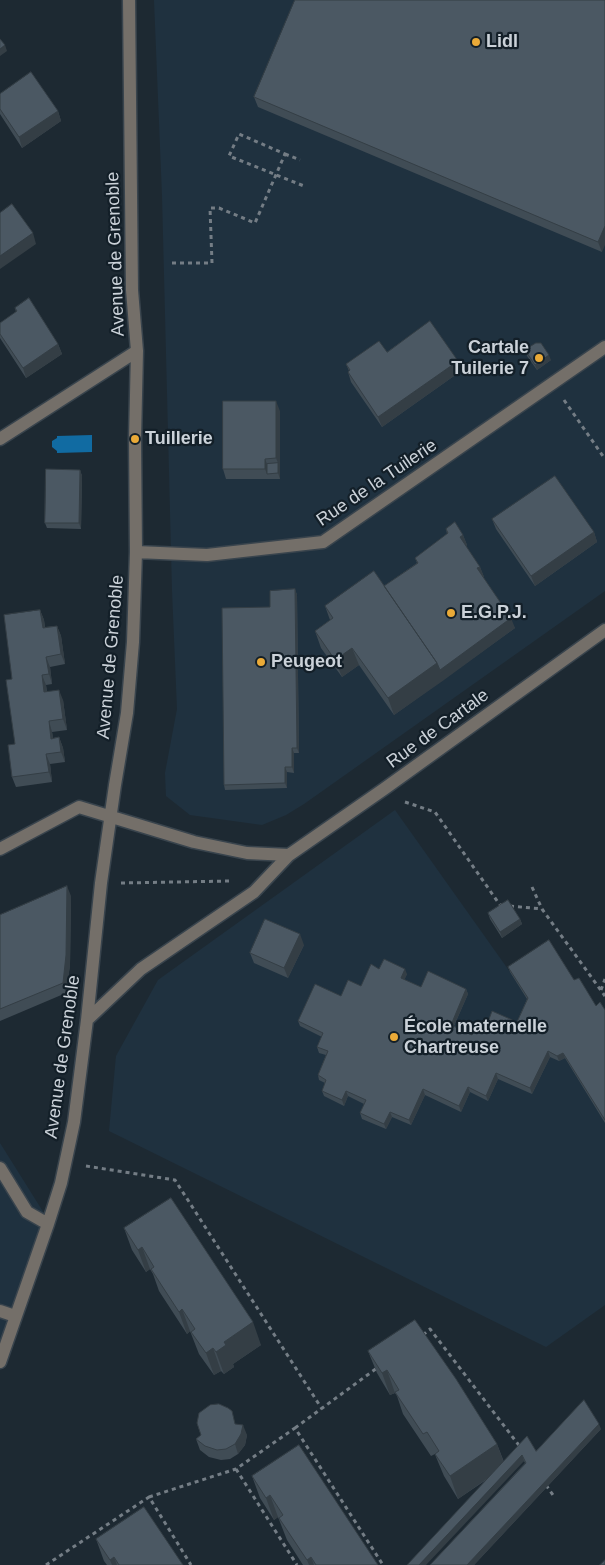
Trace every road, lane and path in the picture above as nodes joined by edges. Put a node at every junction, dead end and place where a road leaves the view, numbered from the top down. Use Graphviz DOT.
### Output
graph roads {
  1 [pos="128,0"];
  2 [pos="285,154"];
  3 [pos="300,160"];
  4 [pos="275,175"];
  5 [pos="304,186"];
  6 [pos="172,264"];
  7 [pos="605,347"];
  8 [pos="137,351"];
  9 [pos="567,404"];
  10 [pos="0,439"];
  11 [pos="605,459"];
  12 [pos="136,552"];
  13 [pos="605,630"];
  14 [pos="401,803"];
  15 [pos="110,817"];
  16 [pos="0,849"];
  17 [pos="290,855"];
  18 [pos="236,880"];
  19 [pos="101,883"];
  20 [pos="532,887"];
  21 [pos="542,909"];
  22 [pos="605,979"];
  23 [pos="601,990"];
  24 [pos="605,996"];
  25 [pos="87,1020"];
  26 [pos="86,1166"];
  27 [pos="0,1168"];
  28 [pos="48,1224"];
  29 [pos="0,1311"];
  30 [pos="15,1316"];
  31 [pos="423,1335"];
  32 [pos="0,1362"];
  33 [pos="384,1363"];
  34 [pos="322,1409"];
  35 [pos="295,1428"];
  36 [pos="525,1453"];
  37 [pos="236,1470"];
  38 [pos="544,1481"];
  39 [pos="553,1495"];
  40 [pos="149,1496"];
  41 [pos="46,1565"];
  42 [pos="191,1565"];
  43 [pos="297,1565"];
  44 [pos="383,1565"];
  1 -- 8 [label="street, Avenue de Grenoble"];
  2 -- 3 [label="path"];
  2 -- 4 [label="path"];
  2 -- 4 [label="path"];
  4 -- 5 [label="path"];
  4 -- 6 [label="path"];
  7 -- 12 [label="street, Rue de la Tuilerie"];
  8 -- 10 [label="street"];
  8 -- 12 [label="street, Avenue de Grenoble"];
  9 -- 11 [label="path"];
  12 -- 15 [label="street, Avenue de Grenoble"];
  13 -- 17 [label="street, Rue de Cartale"];
  14 -- 21 [label="path"];
  15 -- 16 [label="street"];
  15 -- 17 [label="street"];
  15 -- 19 [label="street, Avenue de Grenoble"];
  17 -- 25 [label="street, Rue de Cartale"];
  18 -- 19 [label="path"];
  19 -- 25 [label="street, Avenue de Grenoble"];
  20 -- 21 [label="path"];
  21 -- 23 [label="path"];
  22 -- 23 [label="path"];
  23 -- 24 [label="path"];
  25 -- 28 [label="street, Avenue de Grenoble"];
  26 -- 34 [label="path"];
  27 -- 28 [label="street"];
  28 -- 30 [label="street, Avenue de Grenoble"];
  29 -- 30 [label="street"];
  30 -- 32 [label="street, Avenue de Grenoble"];
  31 -- 36 [label="path"];
  33 -- 34 [label="path"];
  34 -- 35 [label="path"];
  35 -- 37 [label="path"];
  35 -- 44 [label="path"];
  37 -- 40 [label="path"];
  37 -- 43 [label="path"];
  38 -- 39 [label="path"];
  40 -- 41 [label="path"];
  40 -- 42 [label="path"];
}
